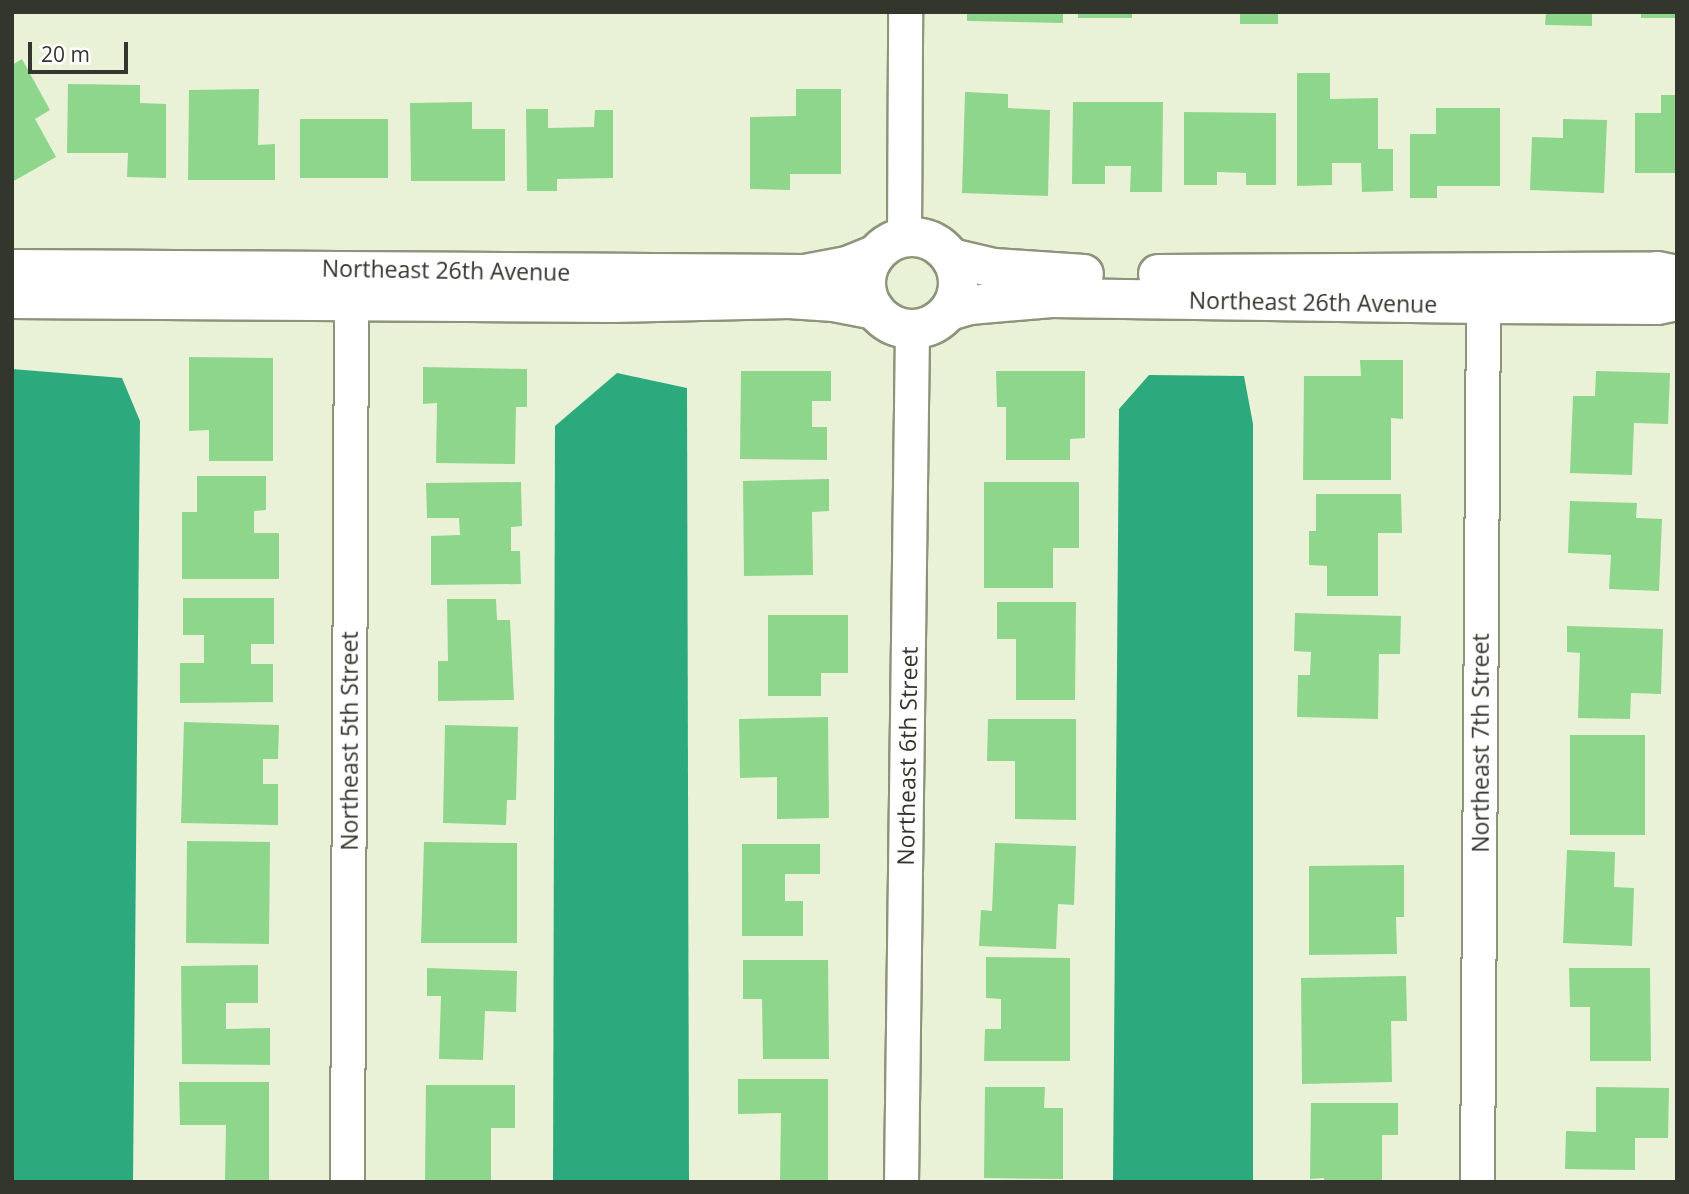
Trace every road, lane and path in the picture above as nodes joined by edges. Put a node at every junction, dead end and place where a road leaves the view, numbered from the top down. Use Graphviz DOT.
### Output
graph roads {
  1 [pos="905,12"];
  2 [pos="890,245"];
  3 [pos="951,258"];
  4 [pos="12,269"];
  5 [pos="1677,275"];
  6 [pos="12,299"];
  7 [pos="351,301"];
  8 [pos="1677,301"];
  9 [pos="1483,304"];
  10 [pos="875,310"];
  11 [pos="949,311"];
  12 [pos="912,330"];
  13 [pos="347,1182"];
  14 [pos="901,1182"];
  15 [pos="1476,1182"];
  1 -- 2 [label="street"];
  2 -- 3 [label="street"];
  2 -- 4 [label="street, Northeast 26th Avenue"];
  2 -- 10 [label="street"];
  3 -- 5 [label="street, Northeast 26th Avenue"];
  3 -- 11 [label="street"];
  6 -- 7 [label="street, Northeast 26th Avenue"];
  7 -- 10 [label="street, Northeast 26th Avenue"];
  7 -- 13 [label="street, Northeast 5th Street"];
  8 -- 9 [label="street, Northeast 26th Avenue"];
  9 -- 11 [label="street, Northeast 26th Avenue"];
  9 -- 15 [label="street, Northeast 7th Street"];
  10 -- 12 [label="street"];
  11 -- 12 [label="street"];
  12 -- 14 [label="street, Northeast 6th Street"];
}
